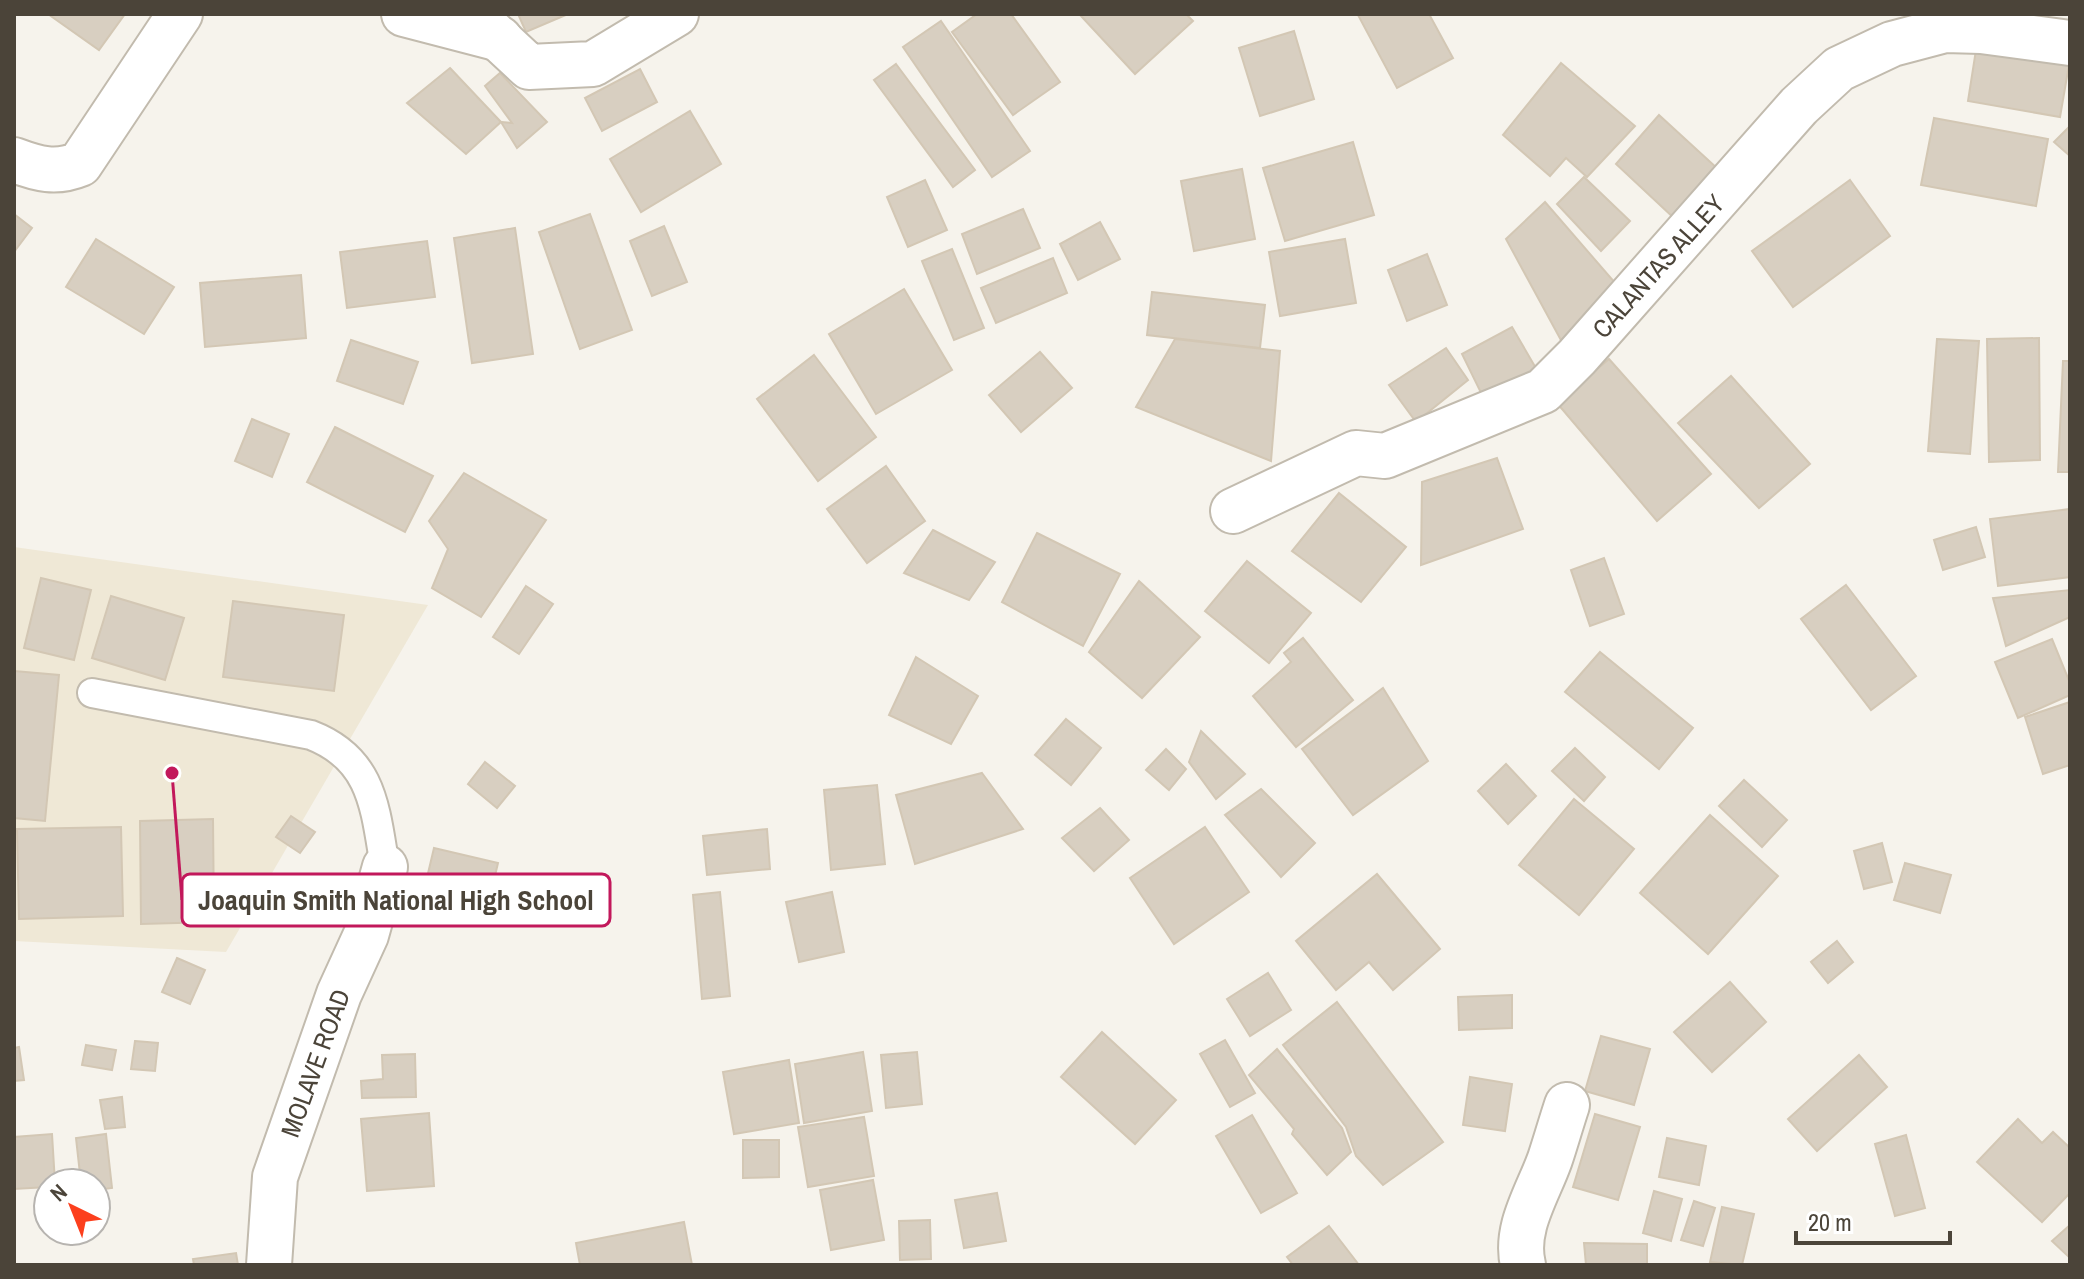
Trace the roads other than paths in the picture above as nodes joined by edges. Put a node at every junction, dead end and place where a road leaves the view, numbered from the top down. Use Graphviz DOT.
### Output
graph roads {
  1 [pos="180,14"];
  2 [pos="404,14"];
  3 [pos="676,14"];
  4 [pos="486,27"];
  5 [pos="2070,43"];
  6 [pos="14,160"];
  7 [pos="1233,511"];
  8 [pos="92,693"];
  9 [pos="385,867"];
  10 [pos="1567,1105"];
  11 [pos="269,1265"];
  12 [pos="1523,1265"];
  1 -- 6 [label="street"];
  2 -- 4 [label="street"];
  3 -- 4 [label="street"];
  5 -- 7 [label="street, CALANTAS ALLEY"];
  8 -- 9 [label="lane"];
  9 -- 11 [label="street, MOLAVE ROAD"];
  10 -- 12 [label="street"];
}
